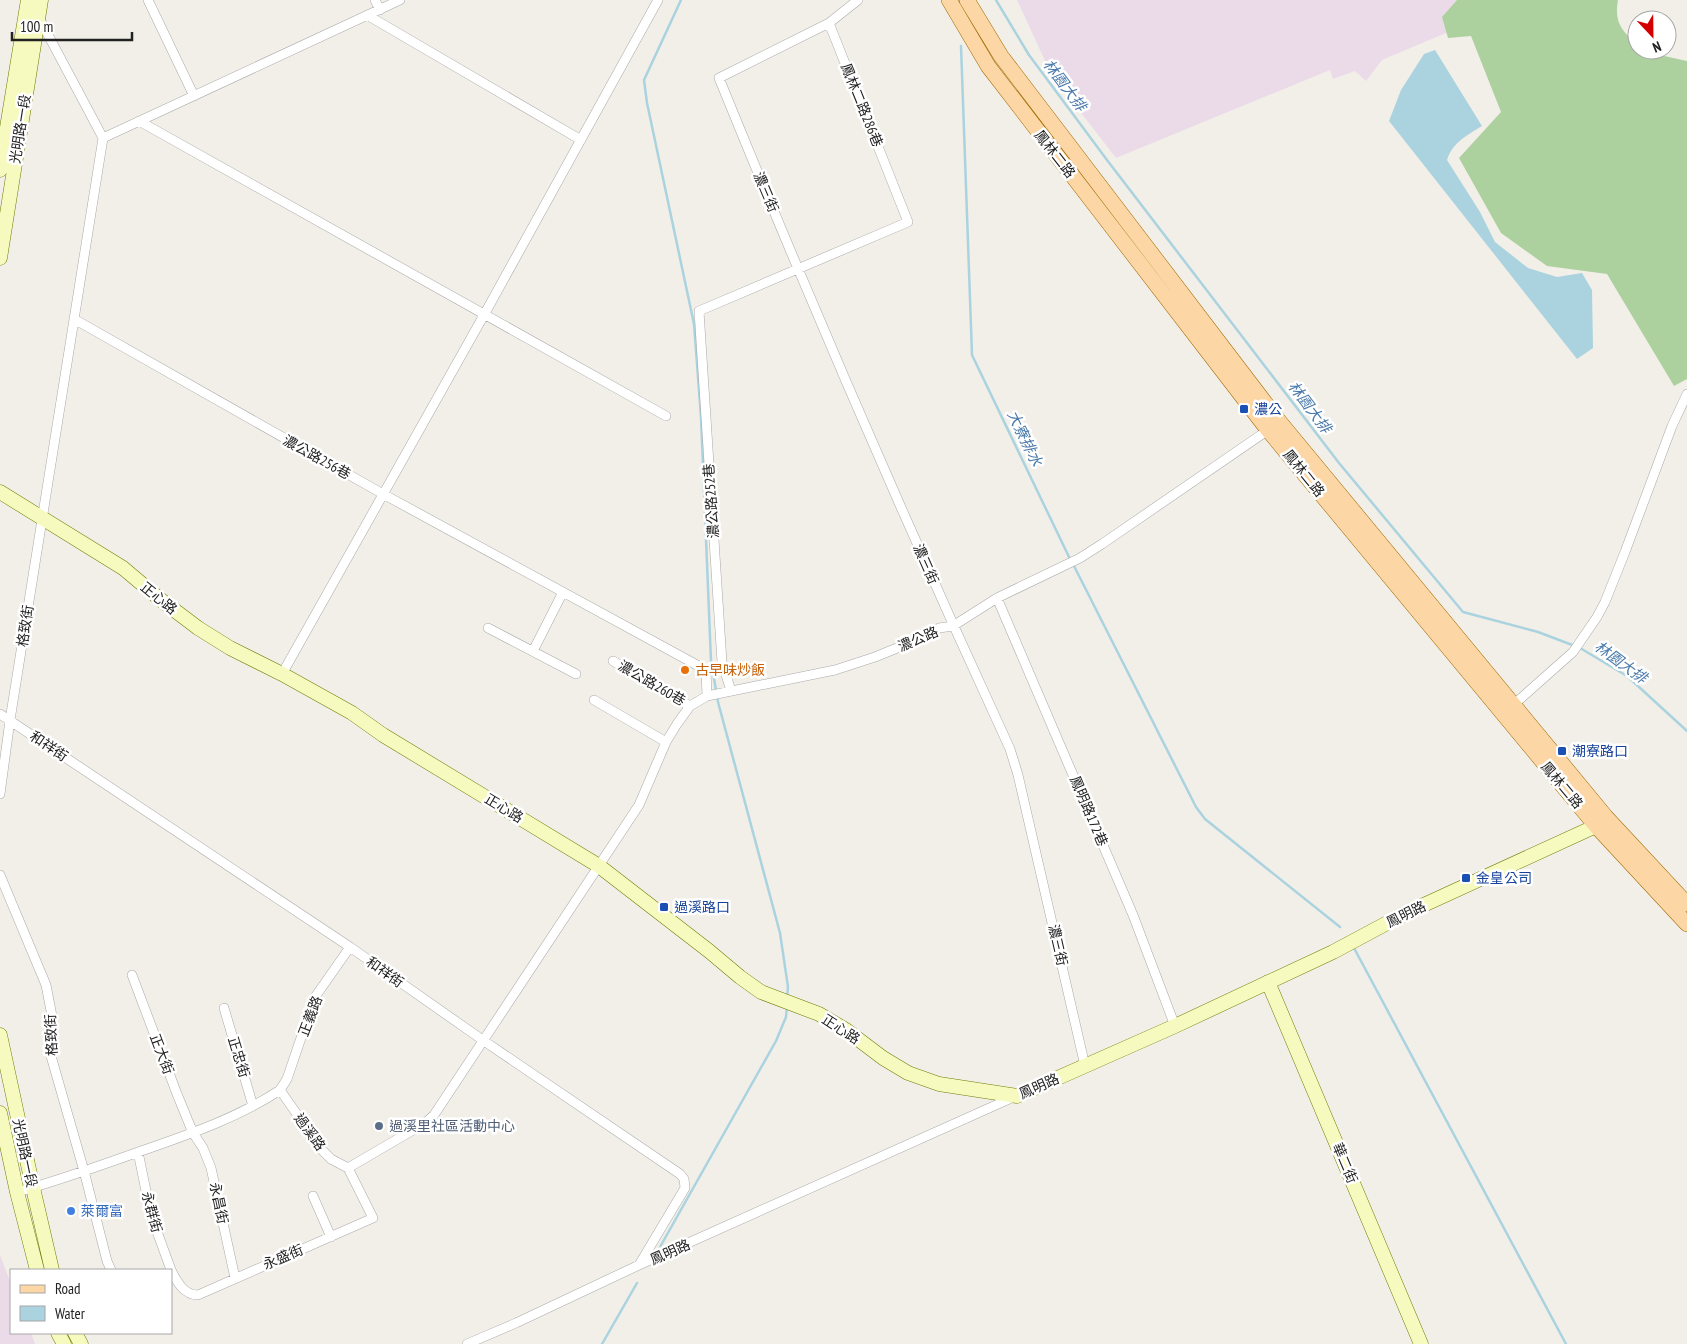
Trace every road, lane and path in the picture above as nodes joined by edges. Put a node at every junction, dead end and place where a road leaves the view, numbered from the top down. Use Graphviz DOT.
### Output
graph roads {
  1 [pos="28,0"];
  2 [pos="40,0"];
  3 [pos="148,0"];
  4 [pos="375,0"];
  5 [pos="400,0"];
  6 [pos="658,0"];
  7 [pos="858,0"];
  8 [pos="949,0"];
  9 [pos="967,0"];
  10 [pos="380,10"];
  11 [pos="38,16"];
  12 [pos="367,16"];
  13 [pos="829,23"];
  14 [pos="194,96"];
  15 [pos="139,122"];
  16 [pos="104,138"];
  17 [pos="581,140"];
  18 [pos="0,170"];
  19 [pos="0,258"];
  20 [pos="798,269"];
  21 [pos="484,315"];
  22 [pos="74,319"];
  23 [pos="1687,394"];
  24 [pos="666,416"];
  25 [pos="1274,426"];
  26 [pos="0,492"];
  27 [pos="384,494"];
  28 [pos="42,517"];
  29 [pos="563,592"];
  30 [pos="997,598"];
  31 [pos="953,626"];
  32 [pos="488,628"];
  33 [pos="533,651"];
  34 [pos="613,661"];
  35 [pos="282,674"];
  36 [pos="576,674"];
  37 [pos="731,691"];
  38 [pos="713,695"];
  39 [pos="594,700"];
  40 [pos="690,706"];
  41 [pos="1508,710"];
  42 [pos="0,714"];
  43 [pos="10,720"];
  44 [pos="666,742"];
  45 [pos="0,794"];
  46 [pos="1601,822"];
  47 [pos="600,866"];
  48 [pos="0,875"];
  49 [pos="1687,904"];
  50 [pos="1687,924"];
  51 [pos="350,947"];
  52 [pos="132,975"];
  53 [pos="1268,982"];
  54 [pos="224,1008"];
  55 [pos="1176,1026"];
  56 [pos="0,1035"];
  57 [pos="484,1041"];
  58 [pos="1085,1066"];
  59 [pos="280,1090"];
  60 [pos="1017,1096"];
  61 [pos="253,1106"];
  62 [pos="0,1112"];
  63 [pos="193,1133"];
  64 [pos="138,1152"];
  65 [pos="348,1168"];
  66 [pos="84,1171"];
  67 [pos="32,1188"];
  68 [pos="17,1192"];
  69 [pos="313,1196"];
  70 [pos="331,1237"];
  71 [pos="639,1265"];
  72 [pos="36,1269"];
  73 [pos="52,1269"];
  74 [pos="111,1269"];
  75 [pos="171,1269"];
  76 [pos="172,1272"];
  77 [pos="235,1278"];
  78 [pos="467,1344"];
  79 [pos="1421,1344"];
  1 -- 18 [label="street, 光明路一段"];
  2 -- 11 [label="street, 光明路一段"];
  3 -- 14 [label="street"];
  4 -- 10 [label="street"];
  5 -- 10 [label="street"];
  6 -- 17 [label="street"];
  7 -- 13 [label="street"];
  8 -- 25 [label="main road, 鳳林二路"];
  9 -- 25 [label="main road, 鳳林二路"];
  10 -- 12 [label="street"];
  11 -- 16 [label="street"];
  11 -- 19 [label="street, 光明路一段"];
  12 -- 14 [label="street"];
  12 -- 17 [label="street"];
  13 -- 20 [label="street, 濃三街"];
  13 -- 20 [label="street, 鳳林二路286巷"];
  14 -- 15 [label="street"];
  15 -- 16 [label="street"];
  15 -- 21 [label="street"];
  16 -- 22 [label="street, 格致街"];
  17 -- 21 [label="street"];
  20 -- 31 [label="street, 濃三街"];
  20 -- 37 [label="street, 濃公路252巷"];
  21 -- 24 [label="street"];
  21 -- 27 [label="street"];
  22 -- 27 [label="street, 濃公路256巷"];
  22 -- 28 [label="street, 格致街"];
  23 -- 41 [label="street"];
  25 -- 30 [label="street, 濃公路"];
  25 -- 41 [label="main road, 鳳林二路"];
  26 -- 28 [label="street, 正心路"];
  27 -- 29 [label="street, 濃公路256巷"];
  27 -- 35 [label="street"];
  28 -- 35 [label="street, 正心路"];
  28 -- 43 [label="street, 格致街"];
  29 -- 33 [label="street"];
  29 -- 38 [label="street, 濃公路256巷"];
  30 -- 31 [label="street, 濃公路"];
  30 -- 55 [label="street, 鳳明路172巷"];
  31 -- 37 [label="street, 濃公路"];
  31 -- 58 [label="street, 濃三街"];
  32 -- 33 [label="street"];
  33 -- 36 [label="street"];
  34 -- 40 [label="street, 濃公路260巷"];
  35 -- 47 [label="street, 正心路"];
  37 -- 38 [label="street, 濃公路"];
  38 -- 40 [label="street, 濃公路"];
  39 -- 44 [label="street"];
  40 -- 44 [label="street, 濃公路"];
  41 -- 46 [label="main road, 鳳林二路"];
  42 -- 43 [label="street, 和祥街"];
  43 -- 45 [label="street, 格致街"];
  43 -- 51 [label="street, 和祥街"];
  44 -- 47 [label="street, 濃公路"];
  46 -- 49 [label="main road, 鳳林二路"];
  46 -- 50 [label="main road, 鳳林二路"];
  46 -- 53 [label="street, 鳳明路"];
  47 -- 57 [label="street"];
  47 -- 60 [label="street, 正心路"];
  48 -- 66 [label="street, 格致街"];
  51 -- 57 [label="street, 和祥街"];
  51 -- 59 [label="street, 正義路"];
  52 -- 63 [label="street, 正大街"];
  53 -- 55 [label="street, 鳳明路"];
  53 -- 79 [label="street, 華二街"];
  54 -- 61 [label="street, 正忠街"];
  55 -- 58 [label="street, 鳳明路"];
  56 -- 67 [label="street, 光明路一段"];
  57 -- 65 [label="street"];
  57 -- 71 [label="street, 和祥街"];
  58 -- 60 [label="street, 鳳明路"];
  59 -- 61 [label="street"];
  59 -- 65 [label="street, 過溪路"];
  60 -- 71 [label="street, 鳳明路"];
  61 -- 63 [label="street"];
  62 -- 68 [label="street, 光明路一段"];
  63 -- 64 [label="street"];
  63 -- 77 [label="street, 永昌街"];
  64 -- 66 [label="street"];
  64 -- 75 [label="street, 永群街"];
  65 -- 70 [label="street, 永盛街"];
  66 -- 67 [label="street"];
  66 -- 74 [label="street, 格致街"];
  67 -- 68 [label="street"];
  67 -- 73 [label="street, 光明路一段"];
  68 -- 72 [label="street, 光明路一段"];
  69 -- 70 [label="street"];
  70 -- 77 [label="street, 永盛街"];
  71 -- 78 [label="street, 鳳明路"];
  76 -- 77 [label="street, 永群街"];
}
